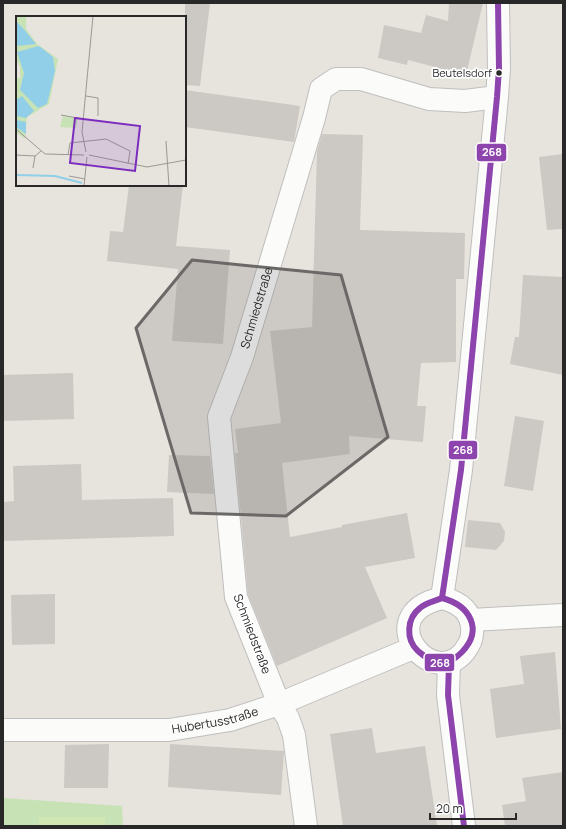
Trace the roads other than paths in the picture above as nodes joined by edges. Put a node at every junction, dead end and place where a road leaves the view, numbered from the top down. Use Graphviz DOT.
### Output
graph roads {
  1 [pos="498,3"];
  2 [pos="497,96"];
  3 [pos="442,598"];
  4 [pos="563,615"];
  5 [pos="471,620"];
  6 [pos="413,648"];
  7 [pos="449,663"];
  8 [pos="279,704"];
  9 [pos="3,730"];
  10 [pos="306,826"];
  11 [pos="464,826"];
  1 -- 2 [label="street"];
  2 -- 3 [label="street"];
  2 -- 8 [label="street, Schmiedstraße"];
  3 -- 5 [label="street"];
  3 -- 6 [label="street"];
  4 -- 5 [label="street"];
  5 -- 7 [label="street"];
  6 -- 7 [label="street"];
  6 -- 8 [label="street, Hubertusstraße"];
  7 -- 11 [label="street"];
  8 -- 9 [label="street, Hubertusstraße"];
  8 -- 10 [label="street, Schmiedstraße"];
}
